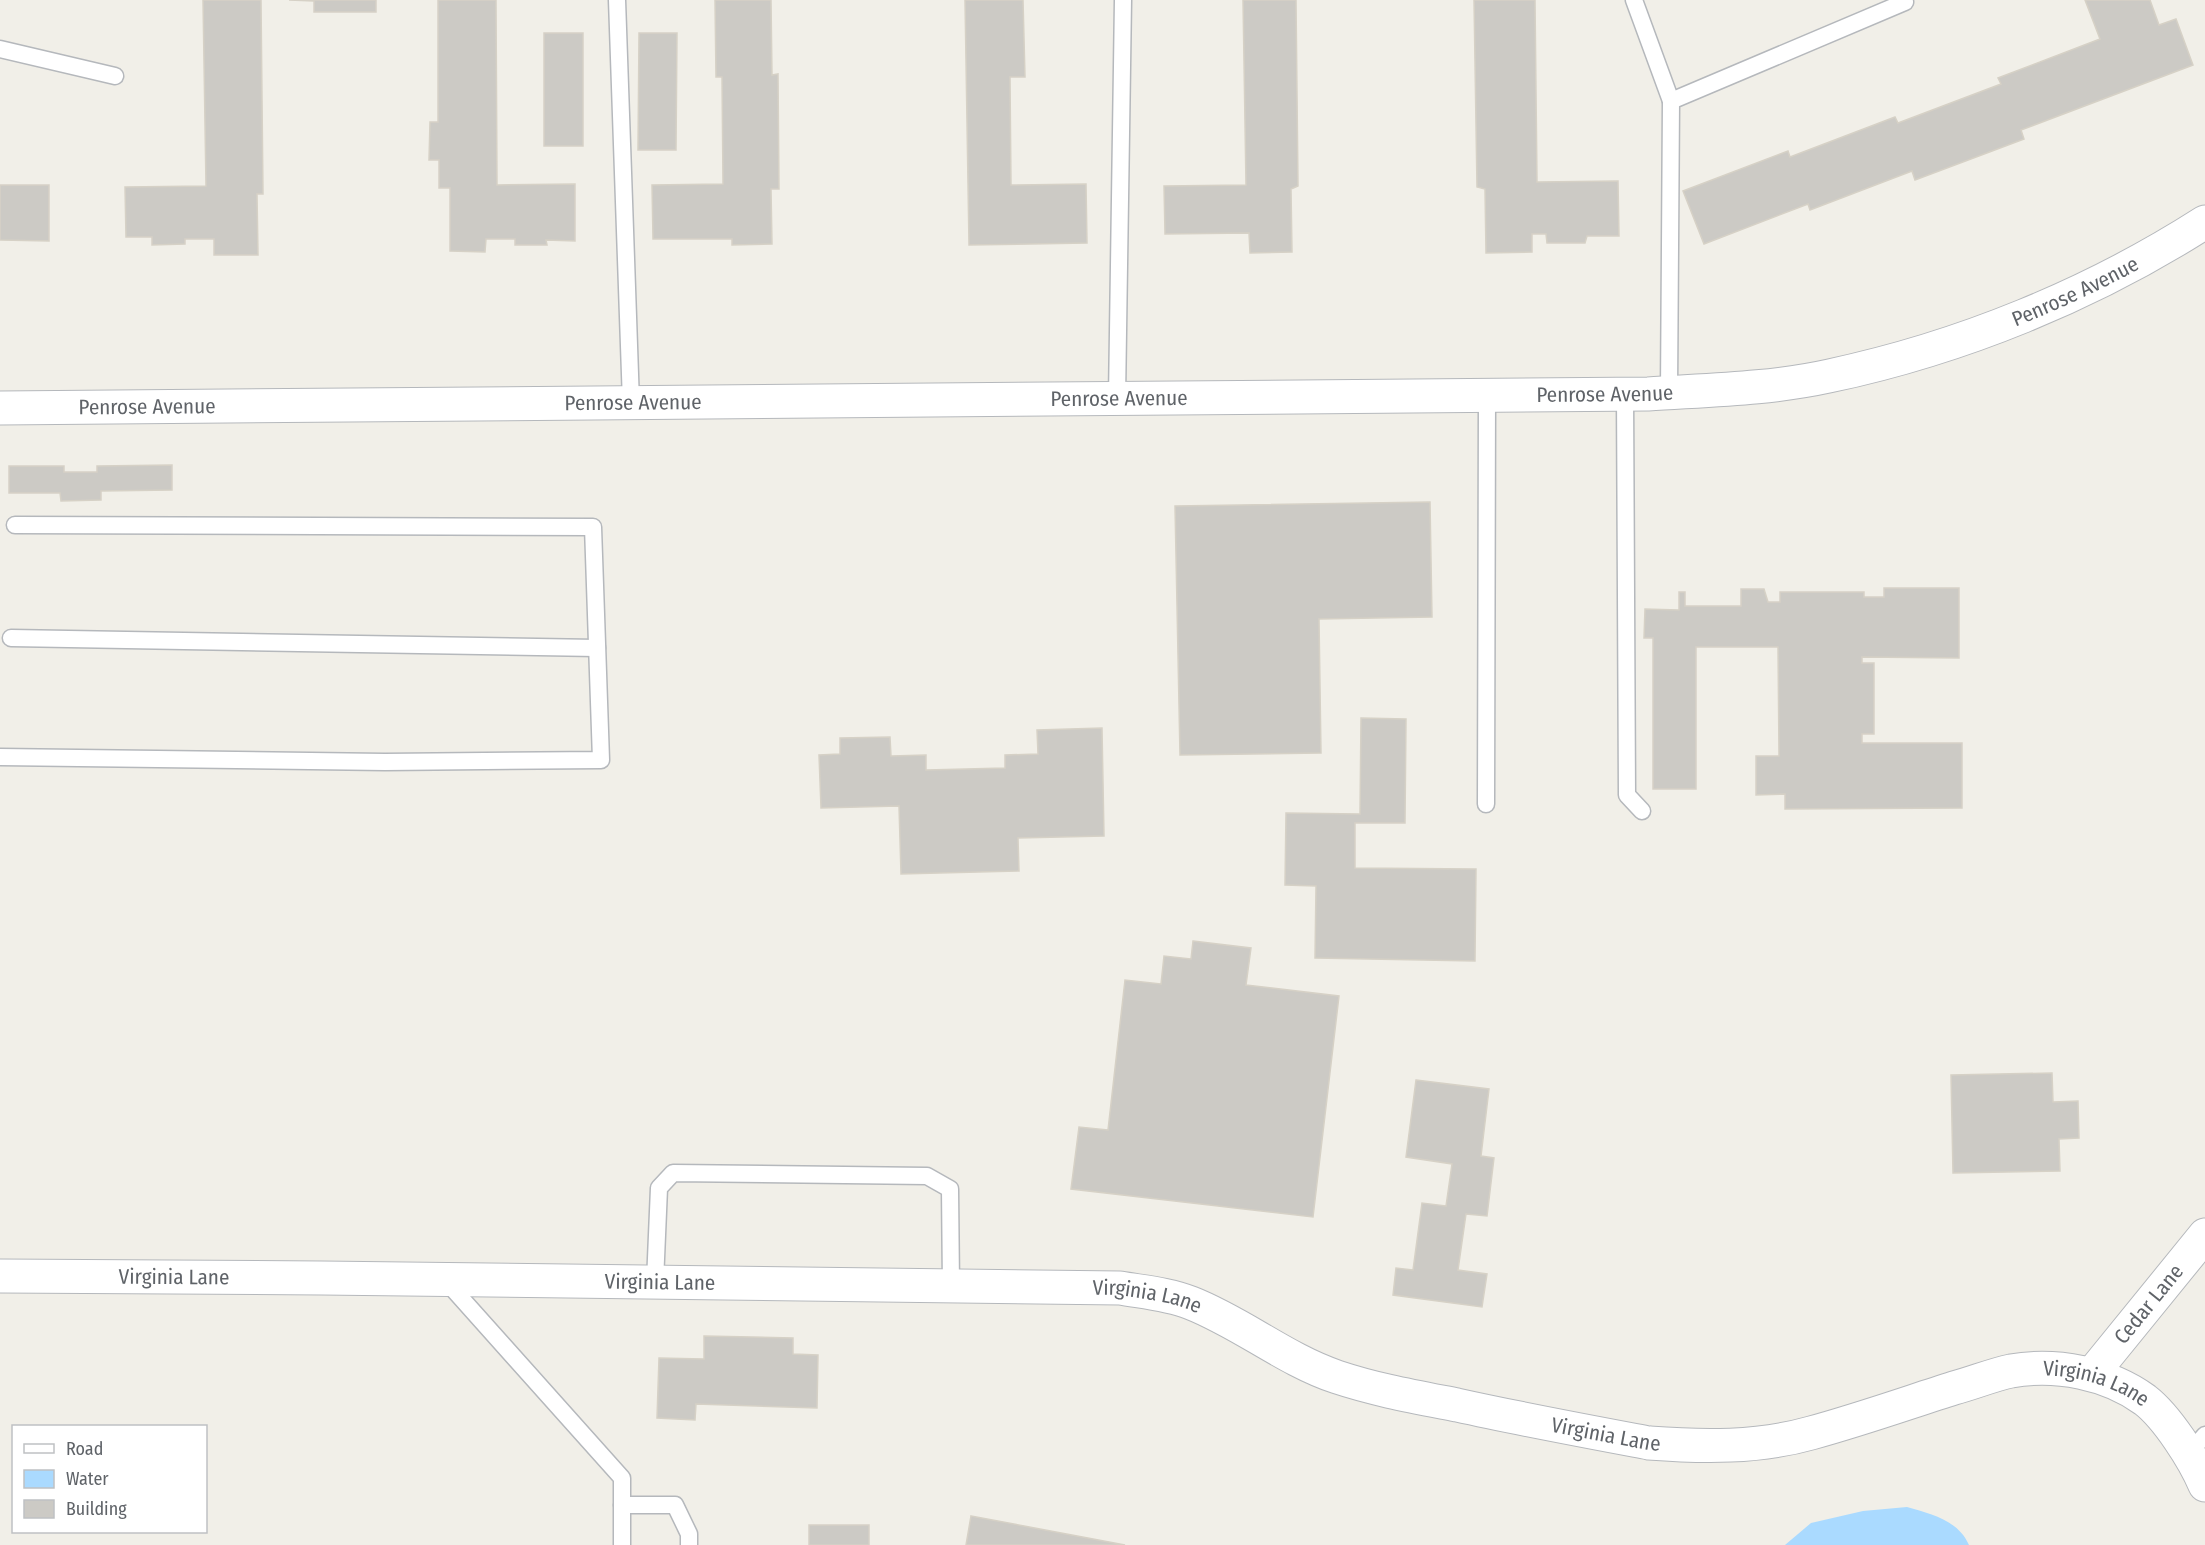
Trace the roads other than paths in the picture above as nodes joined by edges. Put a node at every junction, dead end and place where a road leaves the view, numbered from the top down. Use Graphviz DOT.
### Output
graph roads {
  1 [pos="617,0"];
  2 [pos="1123,0"];
  3 [pos="1634,0"];
  4 [pos="1905,2"];
  5 [pos="0,49"];
  6 [pos="116,76"];
  7 [pos="1671,101"];
  8 [pos="2205,222"];
  9 [pos="1669,392"];
  10 [pos="1624,394"];
  11 [pos="1487,395"];
  12 [pos="1117,398"];
  13 [pos="632,403"];
  14 [pos="0,408"];
  15 [pos="15,525"];
  16 [pos="11,638"];
  17 [pos="597,648"];
  18 [pos="0,757"];
  19 [pos="1486,804"];
  20 [pos="1642,811"];
  21 [pos="2205,1235"];
  22 [pos="0,1276"];
  23 [pos="445,1280"];
  24 [pos="655,1282"];
  25 [pos="951,1286"];
  26 [pos="2092,1374"];
  27 [pos="2197,1445"];
  28 [pos="2205,1485"];
  29 [pos="622,1505"];
  30 [pos="622,1545"];
  31 [pos="689,1545"];
  1 -- 13 [label="lane"];
  2 -- 12 [label="lane"];
  3 -- 7 [label="lane"];
  4 -- 7 [label="lane"];
  5 -- 6 [label="lane"];
  7 -- 9 [label="lane"];
  8 -- 9 [label="street, Penrose Avenue"];
  9 -- 10 [label="street, Penrose Avenue"];
  10 -- 11 [label="street, Penrose Avenue"];
  10 -- 20 [label="lane"];
  11 -- 12 [label="street, Penrose Avenue"];
  11 -- 19 [label="lane"];
  12 -- 13 [label="street, Penrose Avenue"];
  13 -- 14 [label="street, Penrose Avenue"];
  15 -- 17 [label="lane"];
  16 -- 17 [label="lane"];
  17 -- 18 [label="lane"];
  21 -- 26 [label="street, Cedar Lane"];
  22 -- 23 [label="street, Virginia Lane"];
  23 -- 24 [label="street, Virginia Lane"];
  23 -- 29 [label="lane"];
  24 -- 25 [label="street, Virginia Lane"];
  24 -- 25 [label="lane"];
  25 -- 26 [label="street, Virginia Lane"];
  26 -- 27 [label="street, Virginia Lane"];
  27 -- 28 [label="street, Virginia Lane"];
  29 -- 30 [label="lane"];
  29 -- 31 [label="lane"];
}
